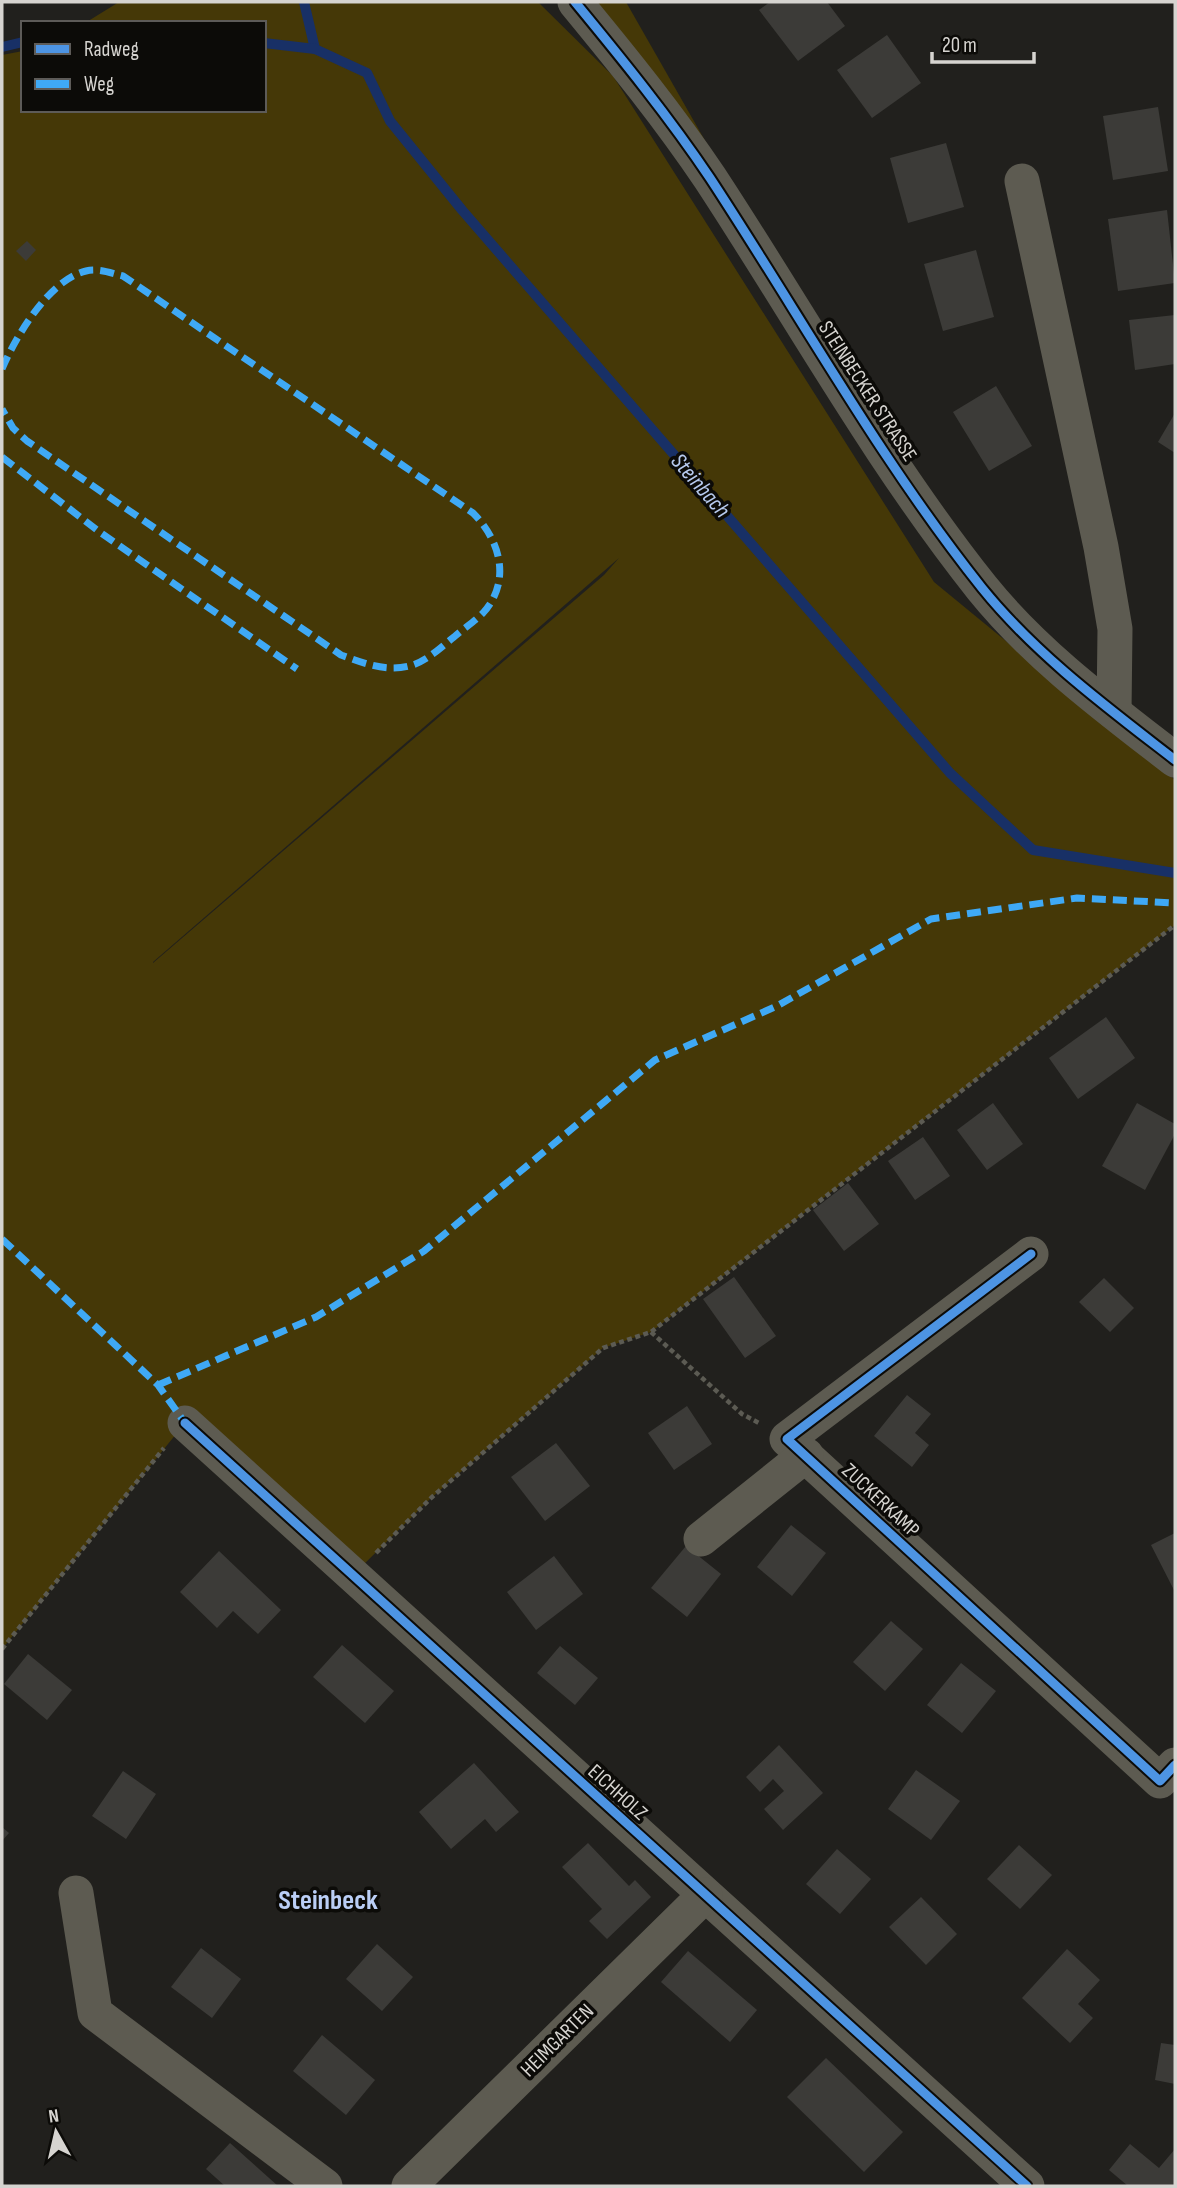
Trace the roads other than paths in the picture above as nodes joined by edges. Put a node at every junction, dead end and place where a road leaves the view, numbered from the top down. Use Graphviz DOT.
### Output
graph roads {
  1 [pos="575,2"];
  2 [pos="1021,181"];
  3 [pos="1114,712"];
  4 [pos="1175,760"];
  5 [pos="1031,1254"];
  6 [pos="185,1423"];
  7 [pos="797,1447"];
  8 [pos="701,1539"];
  9 [pos="1175,1765"];
  10 [pos="76,1893"];
  11 [pos="705,1895"];
  12 [pos="324,2186"];
  13 [pos="409,2186"];
  14 [pos="1027,2186"];
  1 -- 3 [label="street, STEINBECKER STRASSE"];
  2 -- 3 [label="street"];
  3 -- 4 [label="street, STEINBECKER STRASSE"];
  5 -- 7 [label="street"];
  6 -- 11 [label="street, EICHHOLZ"];
  7 -- 8 [label="street"];
  7 -- 9 [label="street, ZUCKERKAMP"];
  10 -- 12 [label="street"];
  11 -- 13 [label="street, HEIMGARTEN"];
  11 -- 14 [label="street, EICHHOLZ"];
}
